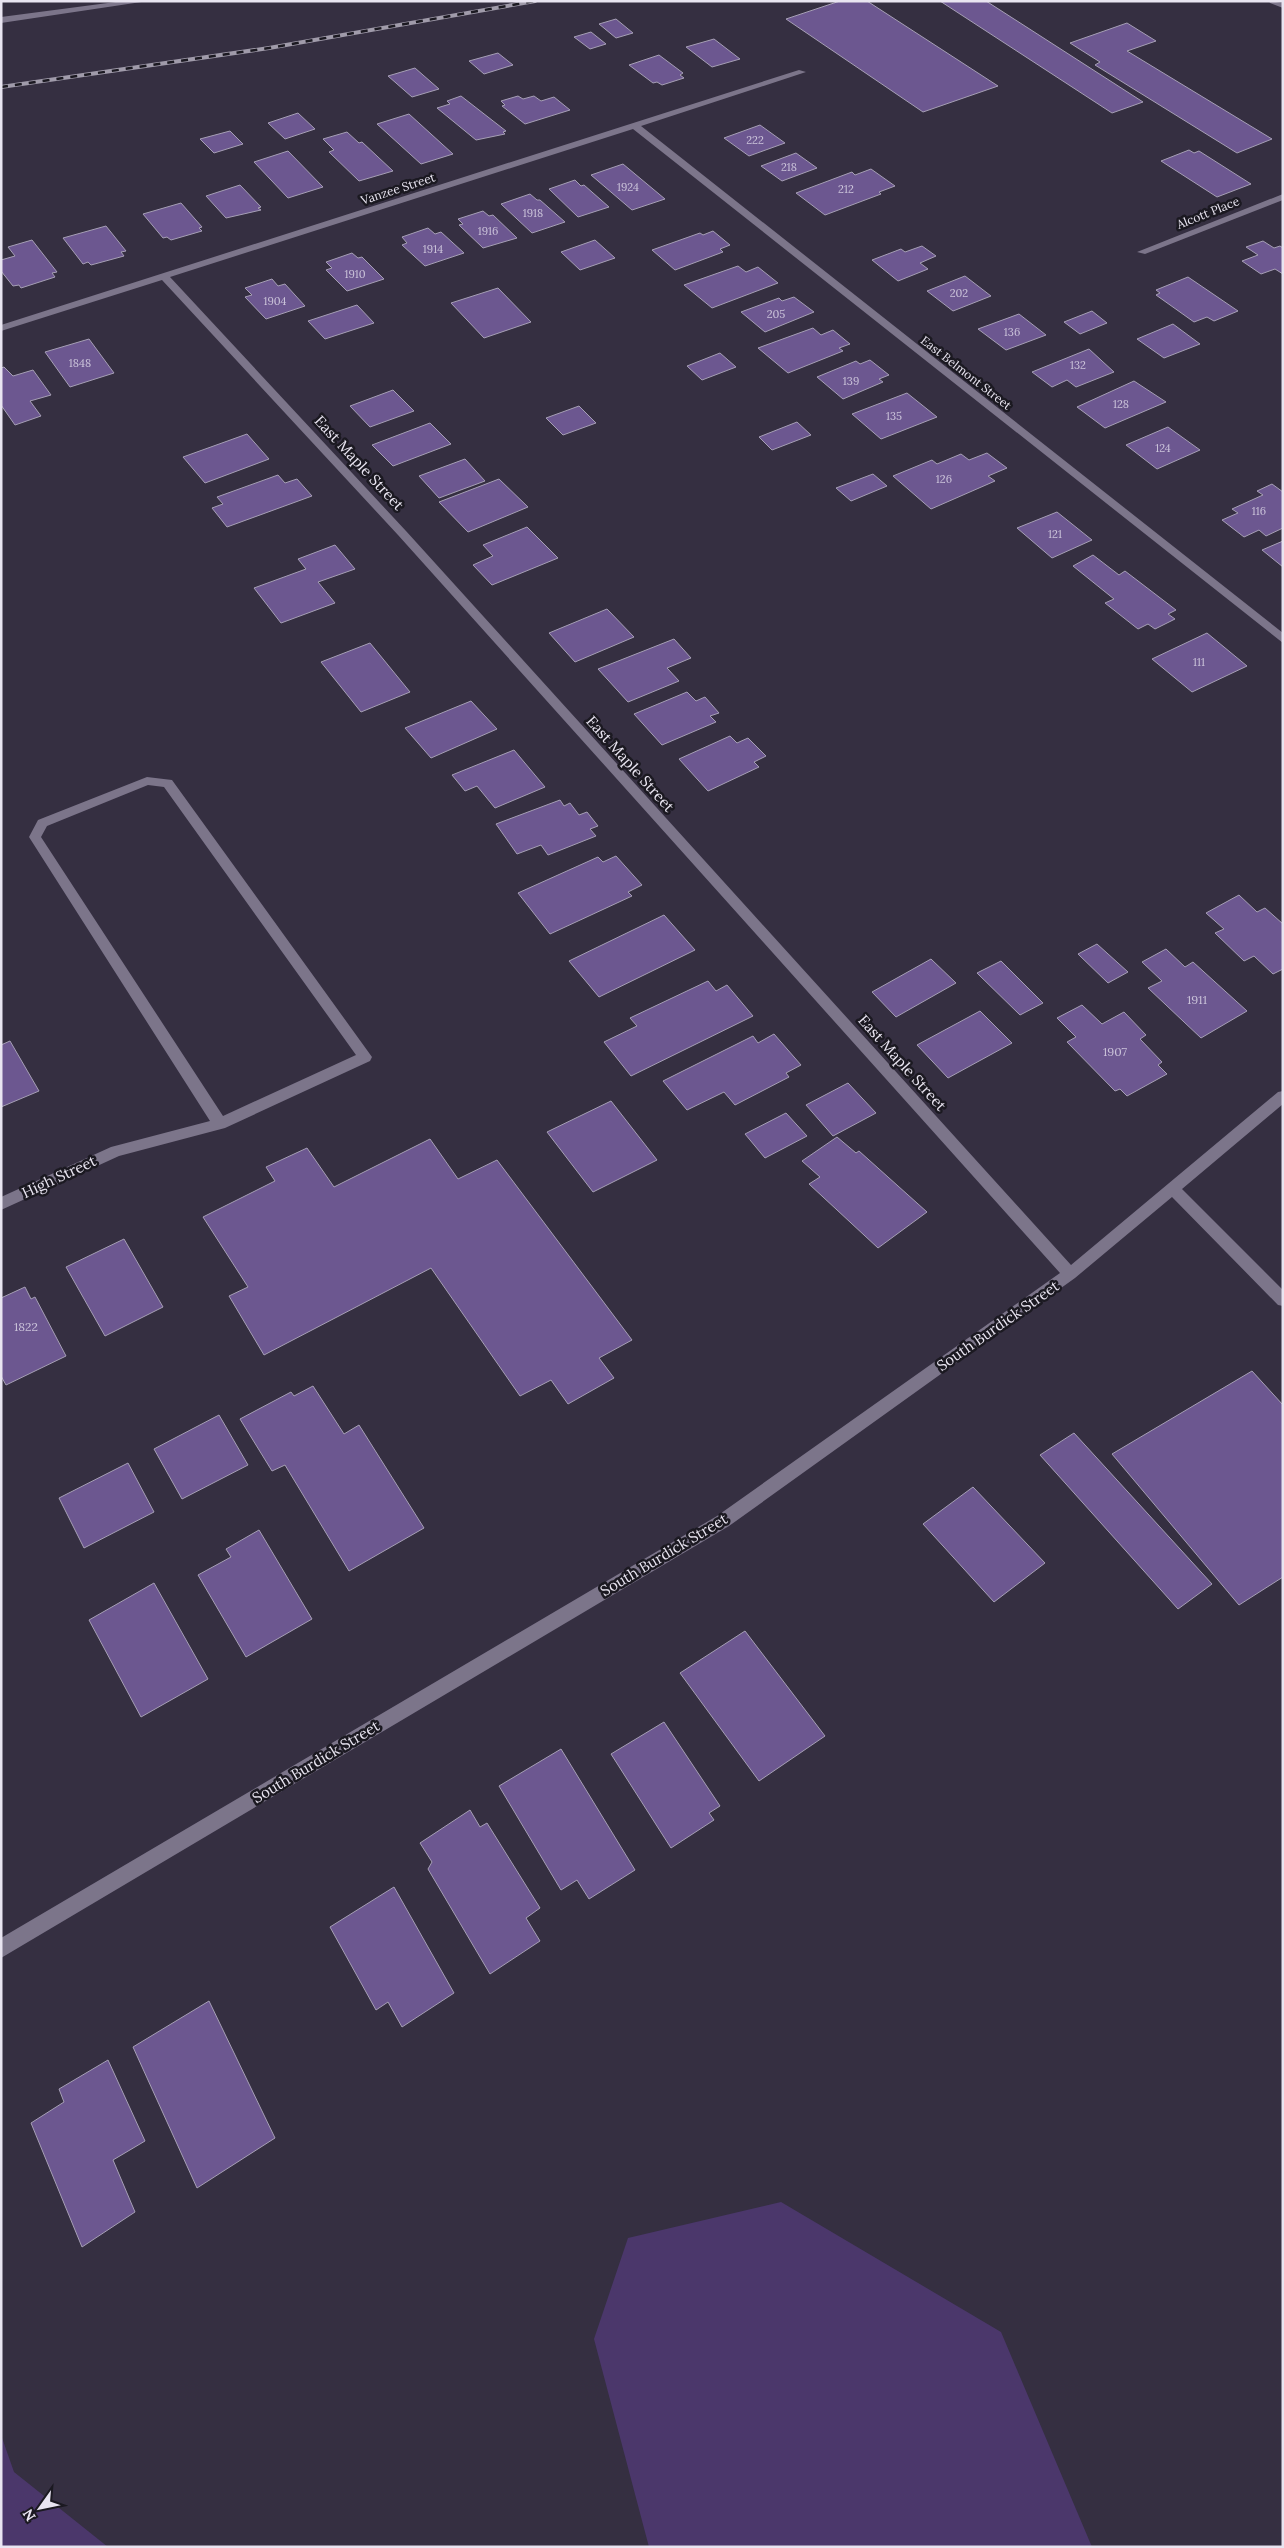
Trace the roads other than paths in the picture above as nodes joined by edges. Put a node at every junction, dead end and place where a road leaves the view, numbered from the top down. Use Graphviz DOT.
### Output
graph roads {
  1 [pos="70,1"];
  2 [pos="144,1"];
  3 [pos="1273,1"];
  4 [pos="1283,6"];
  5 [pos="78,10"];
  6 [pos="1,20"];
  7 [pos="802,72"];
  8 [pos="634,126"];
  9 [pos="1283,197"];
  10 [pos="1142,252"];
  11 [pos="164,276"];
  12 [pos="1,328"];
  13 [pos="1283,639"];
  14 [pos="1283,1096"];
  15 [pos="220,1124"];
  16 [pos="1173,1189"];
  17 [pos="1,1204"];
  18 [pos="1070,1274"];
  19 [pos="1283,1300"];
  20 [pos="1,1949"];
  1 -- 5 [label="street"];
  2 -- 5 [label="street"];
  3 -- 4 [label="street"];
  5 -- 6 [label="street"];
  7 -- 8 [label="street, Vanzee Street"];
  8 -- 11 [label="street, Vanzee Street"];
  8 -- 13 [label="street, East Belmont Street"];
  9 -- 10 [label="street, Alcott Place"];
  11 -- 12 [label="street, Vanzee Street"];
  11 -- 18 [label="street, East Maple Street"];
  14 -- 16 [label="street, South Burdick Street"];
  15 -- 15 [label="street, High Street"];
  15 -- 17 [label="street, High Street"];
  16 -- 18 [label="street, South Burdick Street"];
  16 -- 19 [label="street"];
  18 -- 20 [label="street, South Burdick Street"];
}
